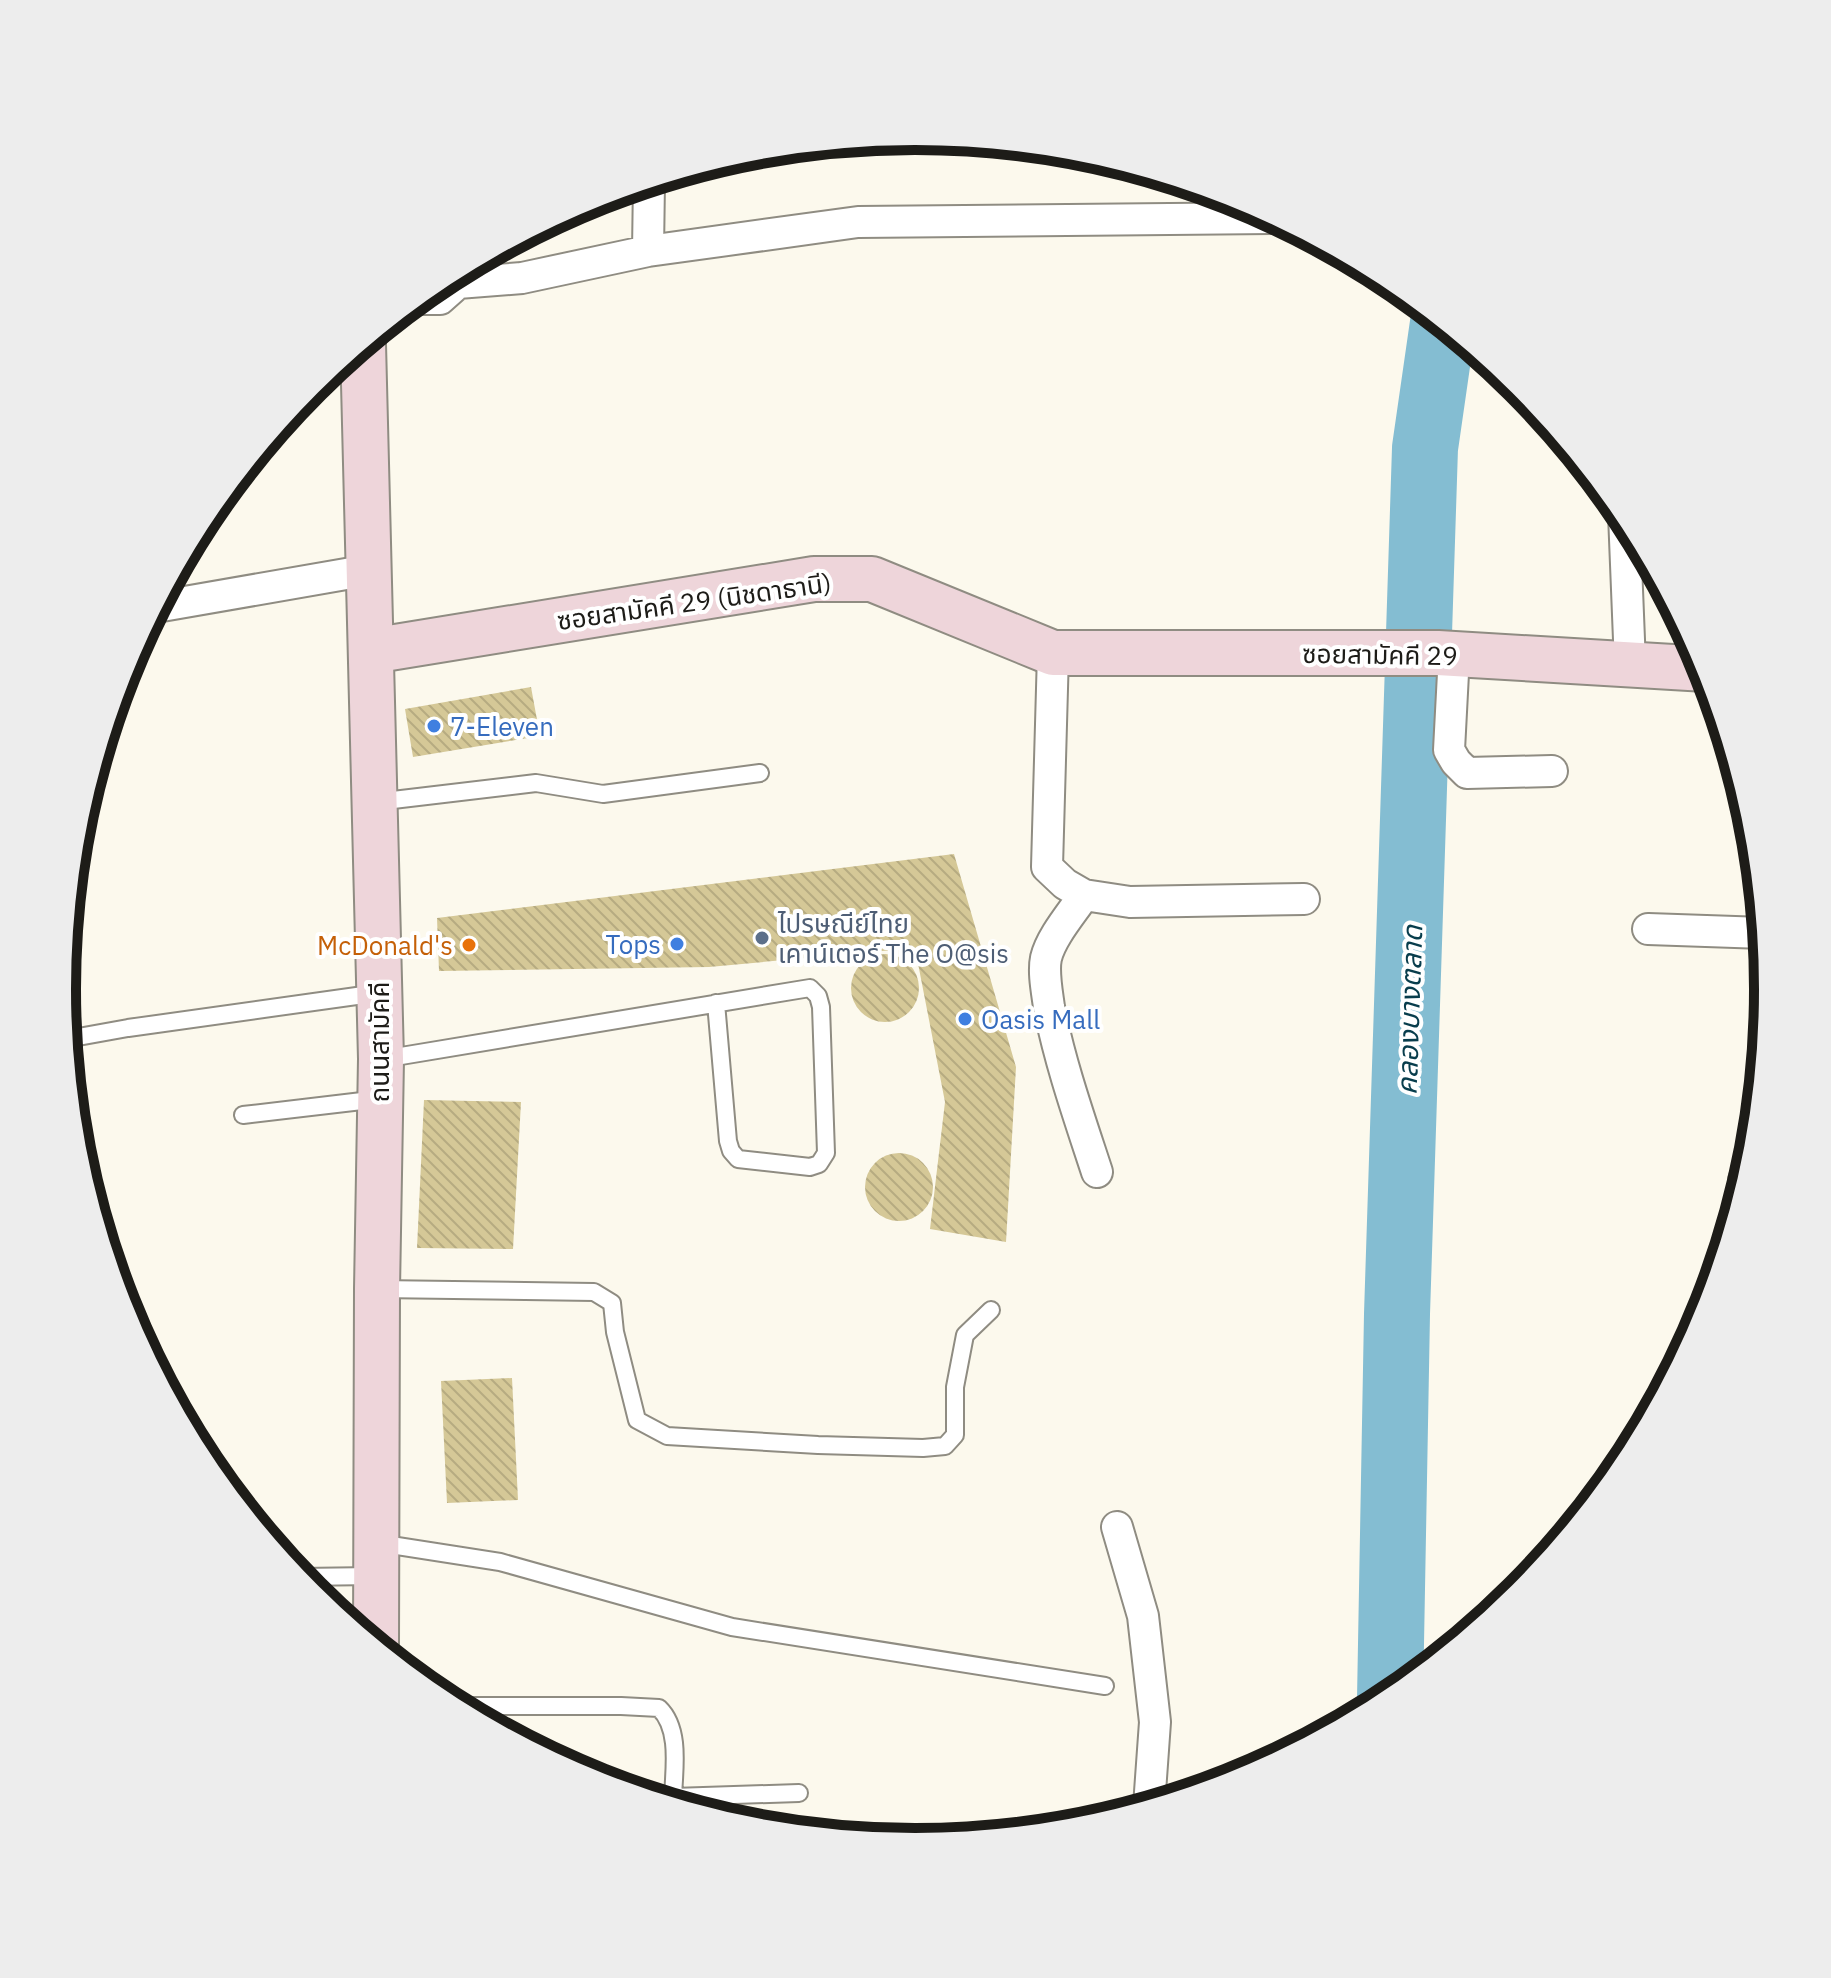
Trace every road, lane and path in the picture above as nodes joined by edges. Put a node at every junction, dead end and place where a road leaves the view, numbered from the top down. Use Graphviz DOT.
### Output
graph roads {
  1 [pos="649,193"];
  2 [pos="1248,218"];
  3 [pos="648,251"];
  4 [pos="469,279"];
  5 [pos="363,357"];
  6 [pos="1625,541"];
  7 [pos="369,570"];
  8 [pos="170,605"];
  9 [pos="371,651"];
  10 [pos="1053,653"];
  11 [pos="1446,654"];
  12 [pos="1630,665"];
  13 [pos="1691,668"];
  14 [pos="1552,771"];
  15 [pos="760,773"];
  16 [pos="375,802"];
  17 [pos="1084,895"];
  18 [pos="1304,899"];
  19 [pos="1648,929"];
  20 [pos="1753,933"];
  21 [pos="379,993"];
  22 [pos="716,1003"];
  23 [pos="78,1037"];
  24 [pos="381,1079"];
  25 [pos="243,1115"];
  26 [pos="1097,1172"];
  27 [pos="377,1289"];
  28 [pos="991,1310"];
  29 [pos="1117,1527"];
  30 [pos="377,1559"];
  31 [pos="313,1574"];
  32 [pos="376,1632"];
  33 [pos="1105,1686"];
  34 [pos="480,1706"];
  35 [pos="668,1791"];
  36 [pos="799,1793"];
  37 [pos="1150,1795"];
  38 [pos="689,1797"];
  1 -- 3 [label="street"];
  2 -- 3 [label="street"];
  3 -- 4 [label="street"];
  5 -- 7 [label="street, ถนนสามัคคี"];
  6 -- 12 [label="street"];
  7 -- 8 [label="street"];
  7 -- 9 [label="street, ถนนสามัคคี"];
  9 -- 10 [label="street, ซอยสามัคคี 29 (นิชดาธานี)"];
  9 -- 16 [label="street, ถนนสามัคคี"];
  10 -- 11 [label="street, ซอยสามัคคี 29"];
  10 -- 17 [label="street"];
  11 -- 12 [label="street, ซอยสามัคคี 29"];
  11 -- 14 [label="street"];
  12 -- 13 [label="street, ซอยสามัคคี 29"];
  15 -- 16 [label="lane"];
  16 -- 21 [label="street, ถนนสามัคคี"];
  17 -- 18 [label="street"];
  17 -- 26 [label="street"];
  19 -- 20 [label="street"];
  21 -- 23 [label="lane"];
  21 -- 24 [label="street, ถนนสามัคคี"];
  22 -- 22 [label="lane"];
  22 -- 24 [label="lane"];
  24 -- 25 [label="lane"];
  24 -- 27 [label="street, ถนนสามัคคี"];
  27 -- 28 [label="lane"];
  27 -- 30 [label="street, ถนนสามัคคี"];
  29 -- 37 [label="street"];
  30 -- 31 [label="lane"];
  30 -- 32 [label="street, ถนนสามัคคี"];
  30 -- 33 [label="lane"];
  34 -- 35 [label="lane"];
  36 -- 38 [label="lane"];
}
